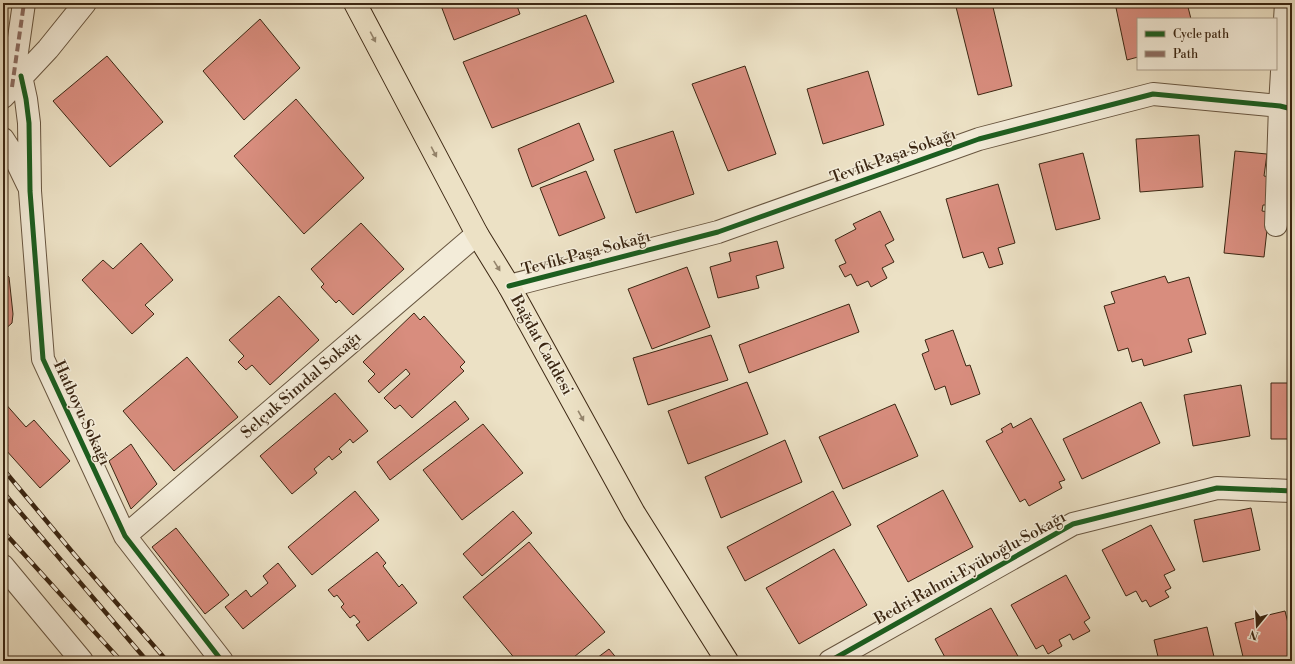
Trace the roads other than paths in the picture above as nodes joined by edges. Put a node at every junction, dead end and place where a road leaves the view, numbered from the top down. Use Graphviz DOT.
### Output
graph roads {
  1 [pos="24,3"];
  2 [pos="71,3"];
  3 [pos="84,3"];
  4 [pos="355,3"];
  5 [pos="1286,3"];
  6 [pos="12,87"];
  7 [pos="1286,108"];
  8 [pos="3,139"];
  9 [pos="30,191"];
  10 [pos="1276,225"];
  11 [pos="477,234"];
  12 [pos="509,286"];
  13 [pos="1292,491"];
  14 [pos="125,536"];
  15 [pos="3,566"];
  16 [pos="219,657"];
  17 [pos="82,661"];
  18 [pos="727,661"];
  19 [pos="830,661"];
  1 -- 6 [label="street"];
  2 -- 6 [label="street"];
  3 -- 6 [label="street"];
  4 -- 11 [label="main road, Bağdat Caddesi, one-way"];
  5 -- 7 [label="street"];
  6 -- 9 [label="street, Hatboyu Sokağı"];
  7 -- 10 [label="street"];
  7 -- 12 [label="street, Tevfik Paşa Sokağı"];
  8 -- 9 [label="street"];
  9 -- 14 [label="street, Hatboyu Sokağı"];
  11 -- 12 [label="main road, Bağdat Caddesi, one-way"];
  11 -- 14 [label="street, Selçuk Simdal Sokağı"];
  12 -- 18 [label="main road, Bağdat Caddesi, one-way"];
  13 -- 19 [label="street, Bedri Rahmi Eyüboğlu Sokağı"];
  14 -- 16 [label="street, Hatboyu Sokağı"];
  15 -- 17 [label="street"];
}
